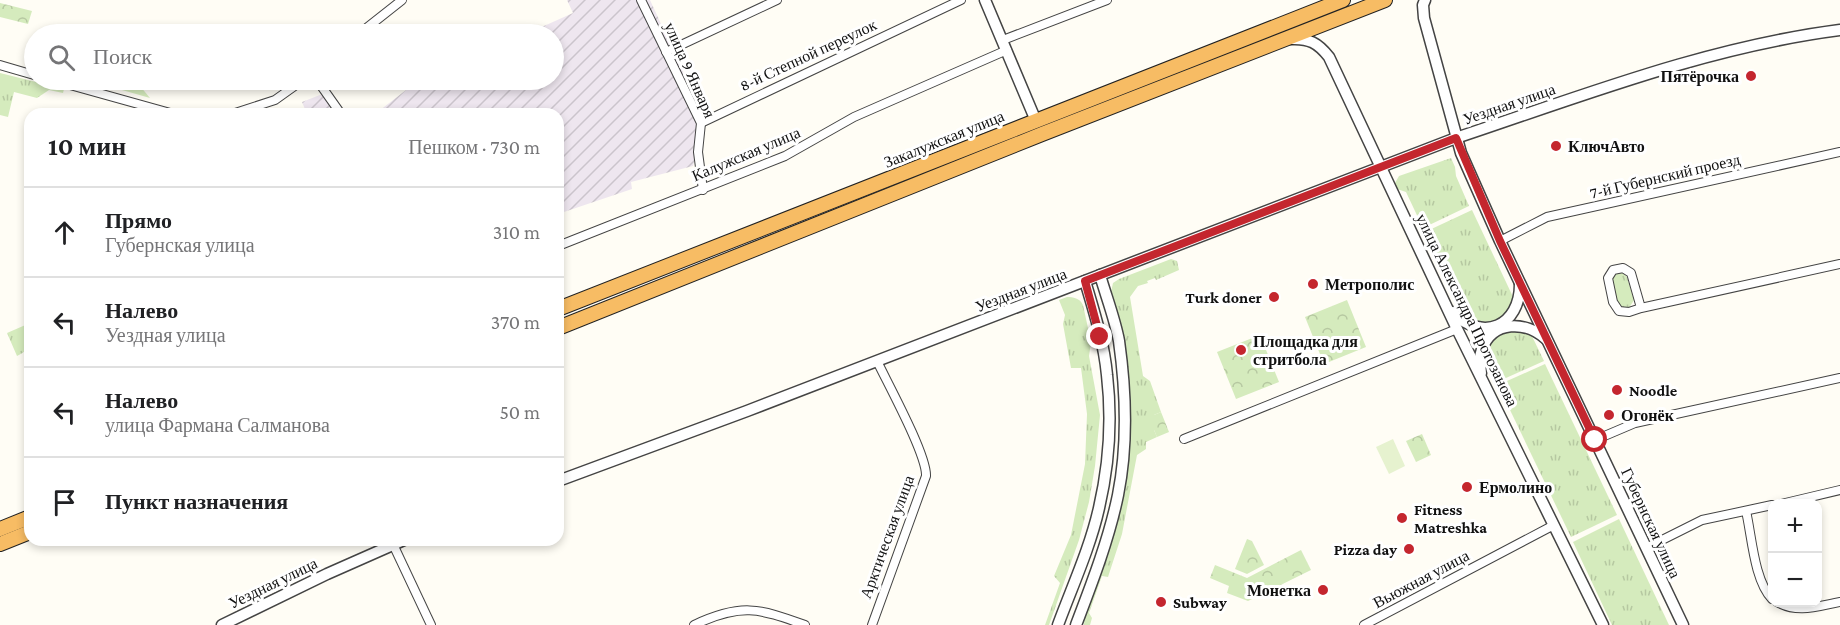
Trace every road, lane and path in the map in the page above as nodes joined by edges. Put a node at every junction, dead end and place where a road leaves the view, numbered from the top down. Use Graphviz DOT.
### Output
graph roads {
  1 [pos="402,0"];
  2 [pos="641,0"];
  3 [pos="777,0"];
  4 [pos="962,0"];
  5 [pos="985,0"];
  6 [pos="1107,0"];
  7 [pos="1343,0"];
  8 [pos="1385,0"];
  9 [pos="1425,0"];
  10 [pos="372,24"];
  11 [pos="1840,30"];
  12 [pos="1281,39"];
  13 [pos="1005,45"];
  14 [pos="666,52"];
  15 [pos="0,65"];
  16 [pos="24,72"];
  17 [pos="89,90"];
  18 [pos="291,90"];
  19 [pos="323,90"];
  20 [pos="153,108"];
  21 [pos="250,108"];
  22 [pos="337,108"];
  23 [pos="1036,121"];
  24 [pos="701,123"];
  25 [pos="1456,138"];
  26 [pos="1840,152"];
  27 [pos="1382,167"];
  28 [pos="703,190"];
  29 [pos="1500,241"];
  30 [pos="564,244"];
  31 [pos="1840,264"];
  32 [pos="1100,275"];
  33 [pos="1085,281"];
  34 [pos="1520,281"];
  35 [pos="564,307"];
  36 [pos="1448,308"];
  37 [pos="1641,308"];
  38 [pos="564,326"];
  39 [pos="1457,329"];
  40 [pos="1548,341"];
  41 [pos="877,361"];
  42 [pos="1481,376"];
  43 [pos="1840,378"];
  44 [pos="1184,439"];
  45 [pos="1595,440"];
  46 [pos="564,479"];
  47 [pos="1840,490"];
  48 [pos="1801,499"];
  49 [pos="1768,506"];
  50 [pos="1746,511"];
  51 [pos="24,519"];
  52 [pos="1554,525"];
  53 [pos="0,529"];
  54 [pos="24,534"];
  55 [pos="0,544"];
  56 [pos="384,546"];
  57 [pos="394,546"];
  58 [pos="1646,548"];
  59 [pos="1768,594"];
  60 [pos="1840,602"];
  61 [pos="1822,605"];
  62 [pos="1785,607"];
  63 [pos="1811,607"];
  64 [pos="222,625"];
  65 [pos="431,625"];
  66 [pos="694,625"];
  67 [pos="805,625"];
  68 [pos="872,625"];
  69 [pos="1058,625"];
  70 [pos="1076,625"];
  71 [pos="1364,625"];
  72 [pos="1603,625"];
  73 [pos="1683,625"];
  1 -- 10 [label="street"];
  2 -- 14 [label="street, улица 9 Января"];
  3 -- 14 [label="street"];
  4 -- 24 [label="street, 8-й Степной переулок"];
  5 -- 13 [label="street"];
  6 -- 13 [label="street, Калужская улица"];
  7 -- 23 [label="highway, Закалужская улица"];
  8 -- 12 [label="highway"];
  9 -- 25 [label="street, Губернская улица"];
  11 -- 25 [label="street, Уездная улица"];
  12 -- 27 [label="street, улица Александра Протозанова"];
  12 -- 38 [label="highway"];
  13 -- 23 [label="street"];
  13 -- 28 [label="street, Калужская улица"];
  14 -- 24 [label="street, улица 9 Января"];
  15 -- 16 [label="street"];
  17 -- 20 [label="street"];
  18 -- 21 [label="street"];
  19 -- 22 [label="street"];
  23 -- 35 [label="highway, Закалужская улица"];
  24 -- 28 [label="street, улица 9 Января"];
  25 -- 27 [label="street, Уездная улица"];
  25 -- 29 [label="street, Губернская улица"];
  26 -- 29 [label="street, 7-й Губернский проезд"];
  27 -- 32 [label="street, Уездная улица"];
  27 -- 36 [label="street, улица Александра Протозанова"];
  28 -- 30 [label="street, Калужская улица"];
  29 -- 34 [label="street, Губернская улица"];
  31 -- 37 [label="street"];
  32 -- 33 [label="street, Уездная улица"];
  32 -- 70 [label="street"];
  33 -- 41 [label="street, Уездная улица"];
  33 -- 69 [label="street"];
  34 -- 36 [label="street"];
  34 -- 40 [label="street, Губернская улица"];
  36 -- 39 [label="street, улица Александра Протозанова"];
  37 -- 37 [label="street"];
  39 -- 42 [label="street, улица Александра Протозанова"];
  39 -- 44 [label="street"];
  40 -- 42 [label="street"];
  40 -- 45 [label="street, Губернская улица"];
  41 -- 46 [label="street, Уездная улица"];
  41 -- 68 [label="street, Арктическая улица"];
  42 -- 52 [label="street, улица Александра Протозанова"];
  43 -- 45 [label="street"];
  45 -- 58 [label="street, Губернская улица"];
  47 -- 48 [label="street"];
  49 -- 50 [label="street"];
  50 -- 58 [label="street"];
  50 -- 59 [label="street"];
  51 -- 53 [label="highway"];
  52 -- 71 [label="street, Вьюжная улица"];
  52 -- 72 [label="street, улица Александра Протозанова"];
  54 -- 55 [label="highway"];
  56 -- 64 [label="street, Уездная улица"];
  57 -- 65 [label="street"];
  58 -- 73 [label="street, Губернская улица"];
  60 -- 61 [label="street"];
  62 -- 63 [label="street"];
  66 -- 67 [label="street"];
}
